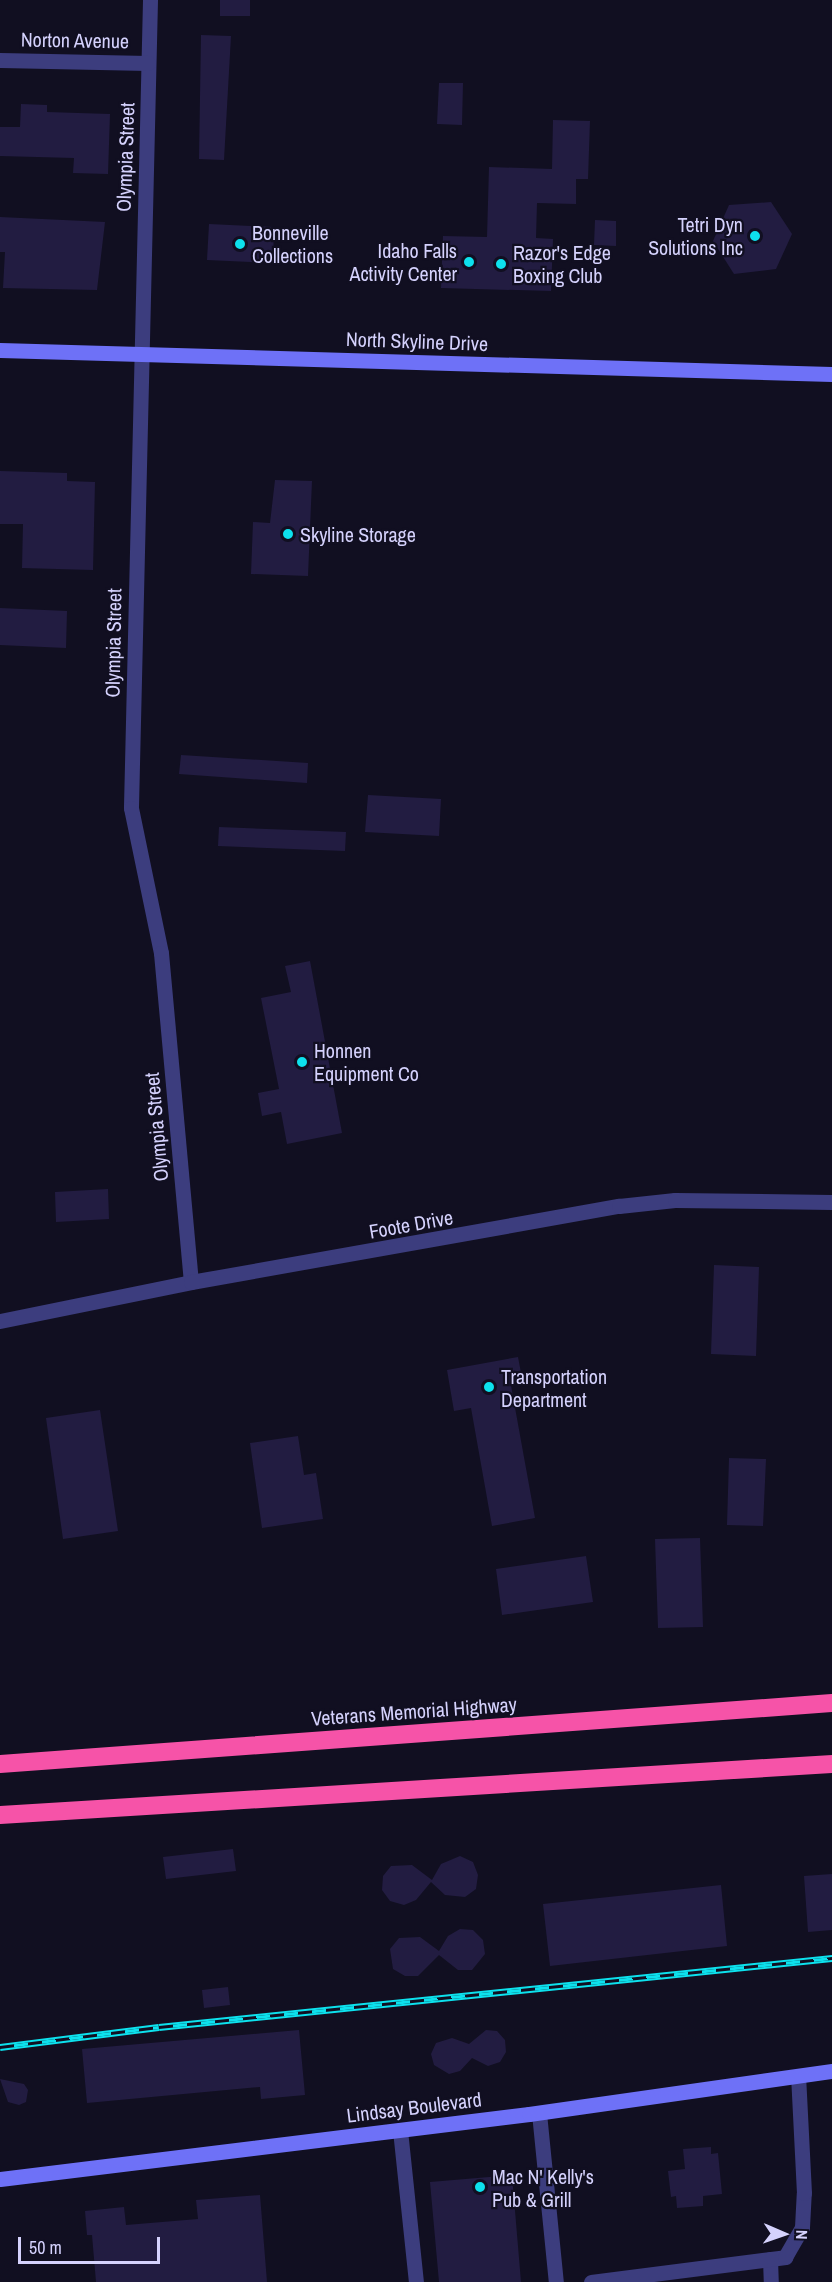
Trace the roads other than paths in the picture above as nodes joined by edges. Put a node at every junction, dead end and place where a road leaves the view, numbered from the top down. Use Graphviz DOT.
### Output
graph roads {
  1 [pos="150,0"];
  2 [pos="0,60"];
  3 [pos="148,63"];
  4 [pos="0,350"];
  5 [pos="140,355"];
  6 [pos="832,374"];
  7 [pos="832,1202"];
  8 [pos="191,1282"];
  9 [pos="0,1321"];
  10 [pos="832,1703"];
  11 [pos="0,1764"];
  12 [pos="832,1764"];
  13 [pos="0,1815"];
  14 [pos="832,2071"];
  15 [pos="798,2076"];
  16 [pos="539,2113"];
  17 [pos="400,2130"];
  18 [pos="0,2179"];
  19 [pos="770,2259"];
  20 [pos="686,2277"];
  21 [pos="416,2282"];
  22 [pos="556,2282"];
  23 [pos="591,2282"];
  24 [pos="771,2282"];
  1 -- 3 [label="street, Olympia Street"];
  2 -- 3 [label="street, Norton Avenue"];
  3 -- 5 [label="street, Olympia Street"];
  4 -- 5 [label="street, North Skyline Drive"];
  5 -- 6 [label="street, North Skyline Drive"];
  5 -- 8 [label="street, Olympia Street"];
  7 -- 8 [label="street, Foote Drive"];
  8 -- 9 [label="street, Foote Drive"];
  10 -- 11 [label="highway, Veterans Memorial Highway"];
  12 -- 13 [label="highway"];
  14 -- 15 [label="street, Lindsay Boulevard"];
  15 -- 16 [label="street, Lindsay Boulevard"];
  15 -- 19 [label="street"];
  16 -- 17 [label="street, Lindsay Boulevard"];
  16 -- 22 [label="street"];
  17 -- 18 [label="street, Lindsay Boulevard"];
  17 -- 21 [label="street"];
  19 -- 20 [label="street"];
  19 -- 24 [label="street"];
  20 -- 23 [label="street"];
}
